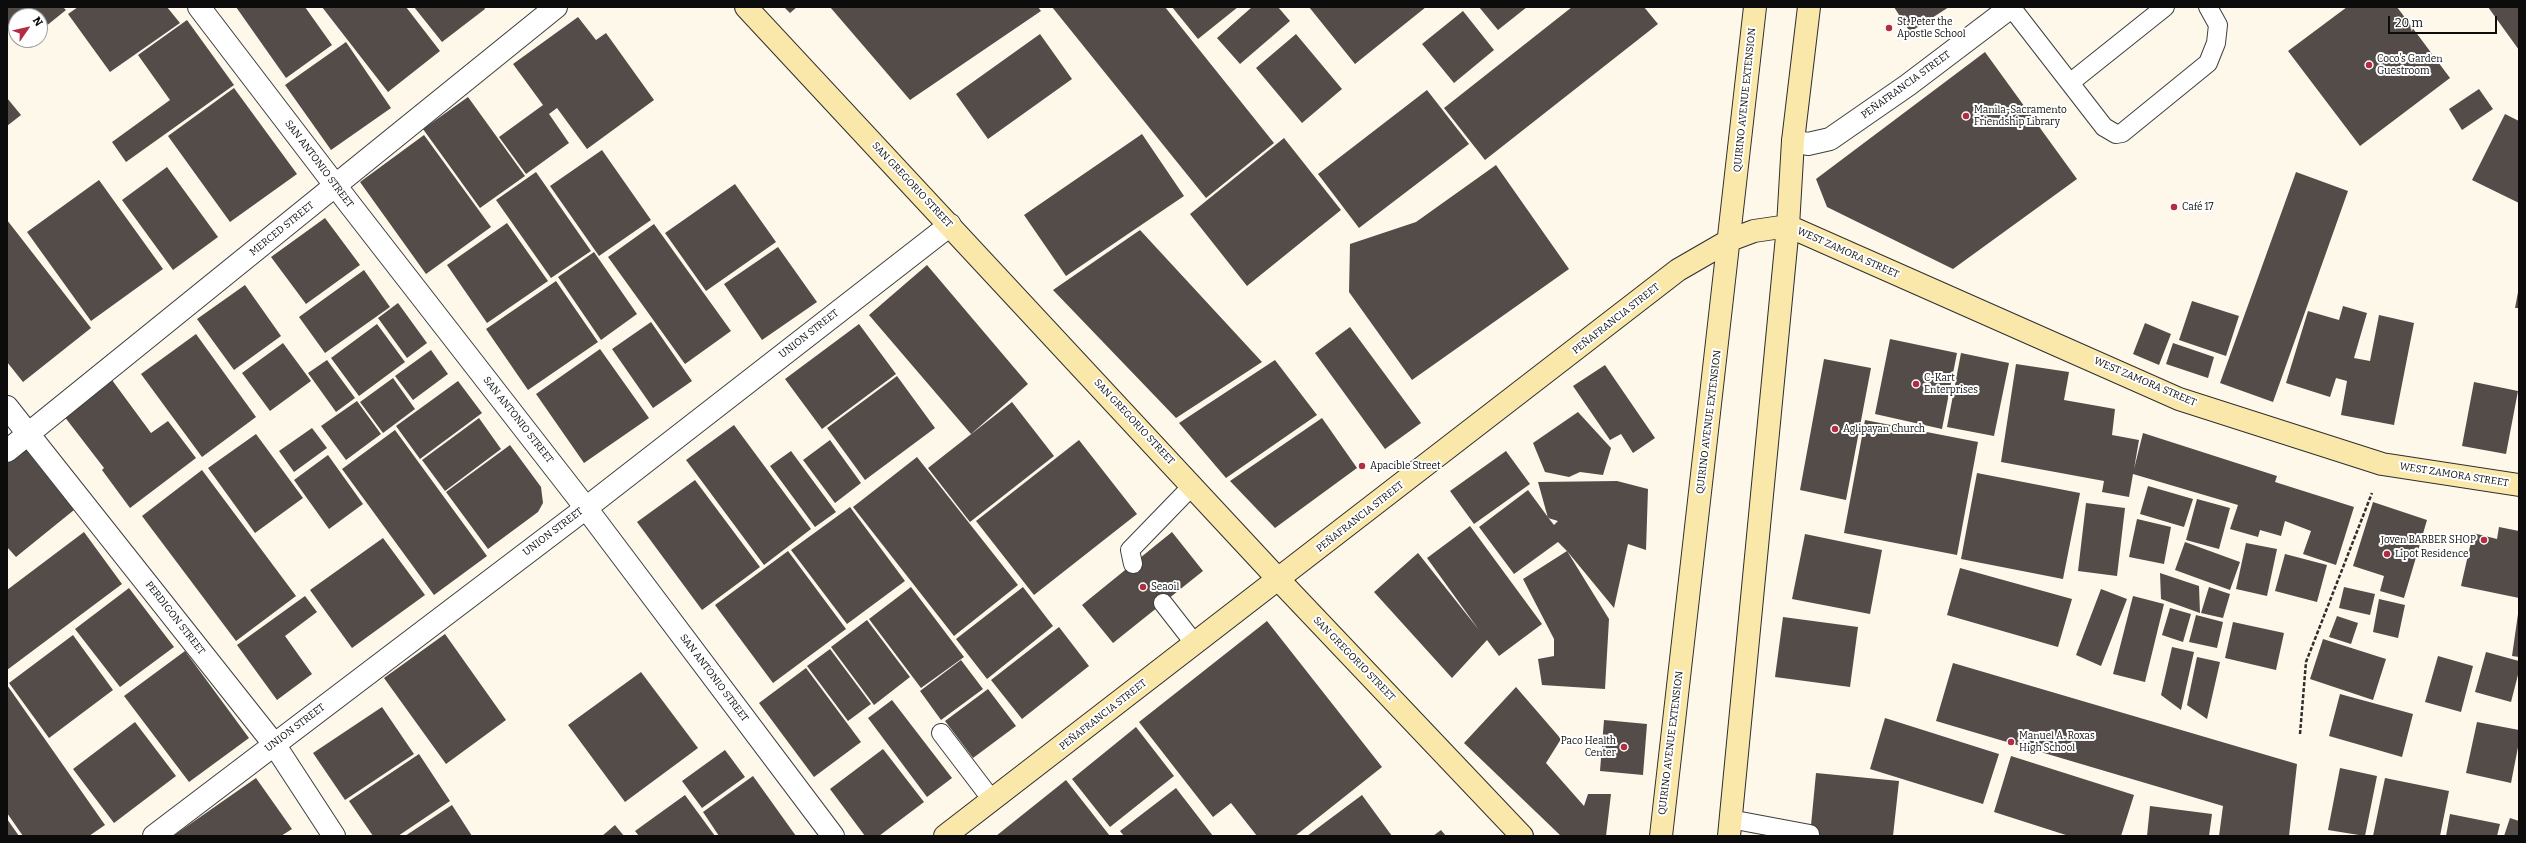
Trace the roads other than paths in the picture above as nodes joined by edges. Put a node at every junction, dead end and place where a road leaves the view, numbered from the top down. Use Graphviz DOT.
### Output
graph roads {
  1 [pos="199,7"];
  2 [pos="556,7"];
  3 [pos="746,7"];
  4 [pos="1754,7"];
  5 [pos="1809,7"];
  6 [pos="2011,7"];
  7 [pos="2165,7"];
  8 [pos="2208,7"];
  9 [pos="2071,82"];
  10 [pos="1794,141"];
  11 [pos="335,186"];
  12 [pos="950,225"];
  13 [pos="1788,226"];
  14 [pos="1730,240"];
  15 [pos="7,407"];
  16 [pos="29,434"];
  17 [pos="7,451"];
  18 [pos="1193,485"];
  19 [pos="2519,485"];
  20 [pos="586,508"];
  21 [pos="1133,564"];
  22 [pos="1279,580"];
  23 [pos="1163,603"];
  24 [pos="1195,644"];
  25 [pos="941,733"];
  26 [pos="274,744"];
  27 [pos="992,800"];
  28 [pos="1730,828"];
  29 [pos="1810,834"];
  30 [pos="154,836"];
  31 [pos="334,836"];
  32 [pos="833,836"];
  33 [pos="945,836"];
  34 [pos="1522,836"];
  35 [pos="1661,836"];
  1 -- 11 [label="street, SAN ANTONIO STREET"];
  2 -- 11 [label="street, MERCED STREET"];
  3 -- 12 [label="street, SAN GREGORIO STREET"];
  4 -- 14 [label="street, QUIRINO AVENUE EXTENSION"];
  5 -- 10 [label="street"];
  6 -- 9 [label="lane"];
  6 -- 10 [label="street, PEÑAFRANCIA STREET"];
  7 -- 9 [label="lane"];
  8 -- 9 [label="lane"];
  10 -- 13 [label="street"];
  11 -- 16 [label="street, MERCED STREET"];
  11 -- 20 [label="street, SAN ANTONIO STREET"];
  12 -- 18 [label="street, SAN GREGORIO STREET"];
  12 -- 20 [label="street, UNION STREET"];
  13 -- 14 [label="street, PEÑAFRANCIA STREET"];
  13 -- 19 [label="street, WEST ZAMORA STREET"];
  13 -- 28 [label="street"];
  14 -- 22 [label="street, PEÑAFRANCIA STREET"];
  14 -- 35 [label="street, QUIRINO AVENUE EXTENSION"];
  15 -- 16 [label="street, PERDIGON STREET"];
  16 -- 17 [label="street, MERCED STREET"];
  16 -- 26 [label="street, PERDIGON STREET"];
  18 -- 21 [label="lane"];
  18 -- 22 [label="street, SAN GREGORIO STREET"];
  20 -- 26 [label="street, UNION STREET"];
  20 -- 32 [label="street, SAN ANTONIO STREET"];
  22 -- 24 [label="street, PEÑAFRANCIA STREET"];
  22 -- 34 [label="street, SAN GREGORIO STREET"];
  23 -- 24 [label="lane"];
  24 -- 27 [label="street, PEÑAFRANCIA STREET"];
  25 -- 27 [label="lane"];
  26 -- 30 [label="street, UNION STREET"];
  26 -- 31 [label="street, PERDIGON STREET"];
  27 -- 33 [label="street, PEÑAFRANCIA STREET"];
  28 -- 29 [label="lane"];
}
